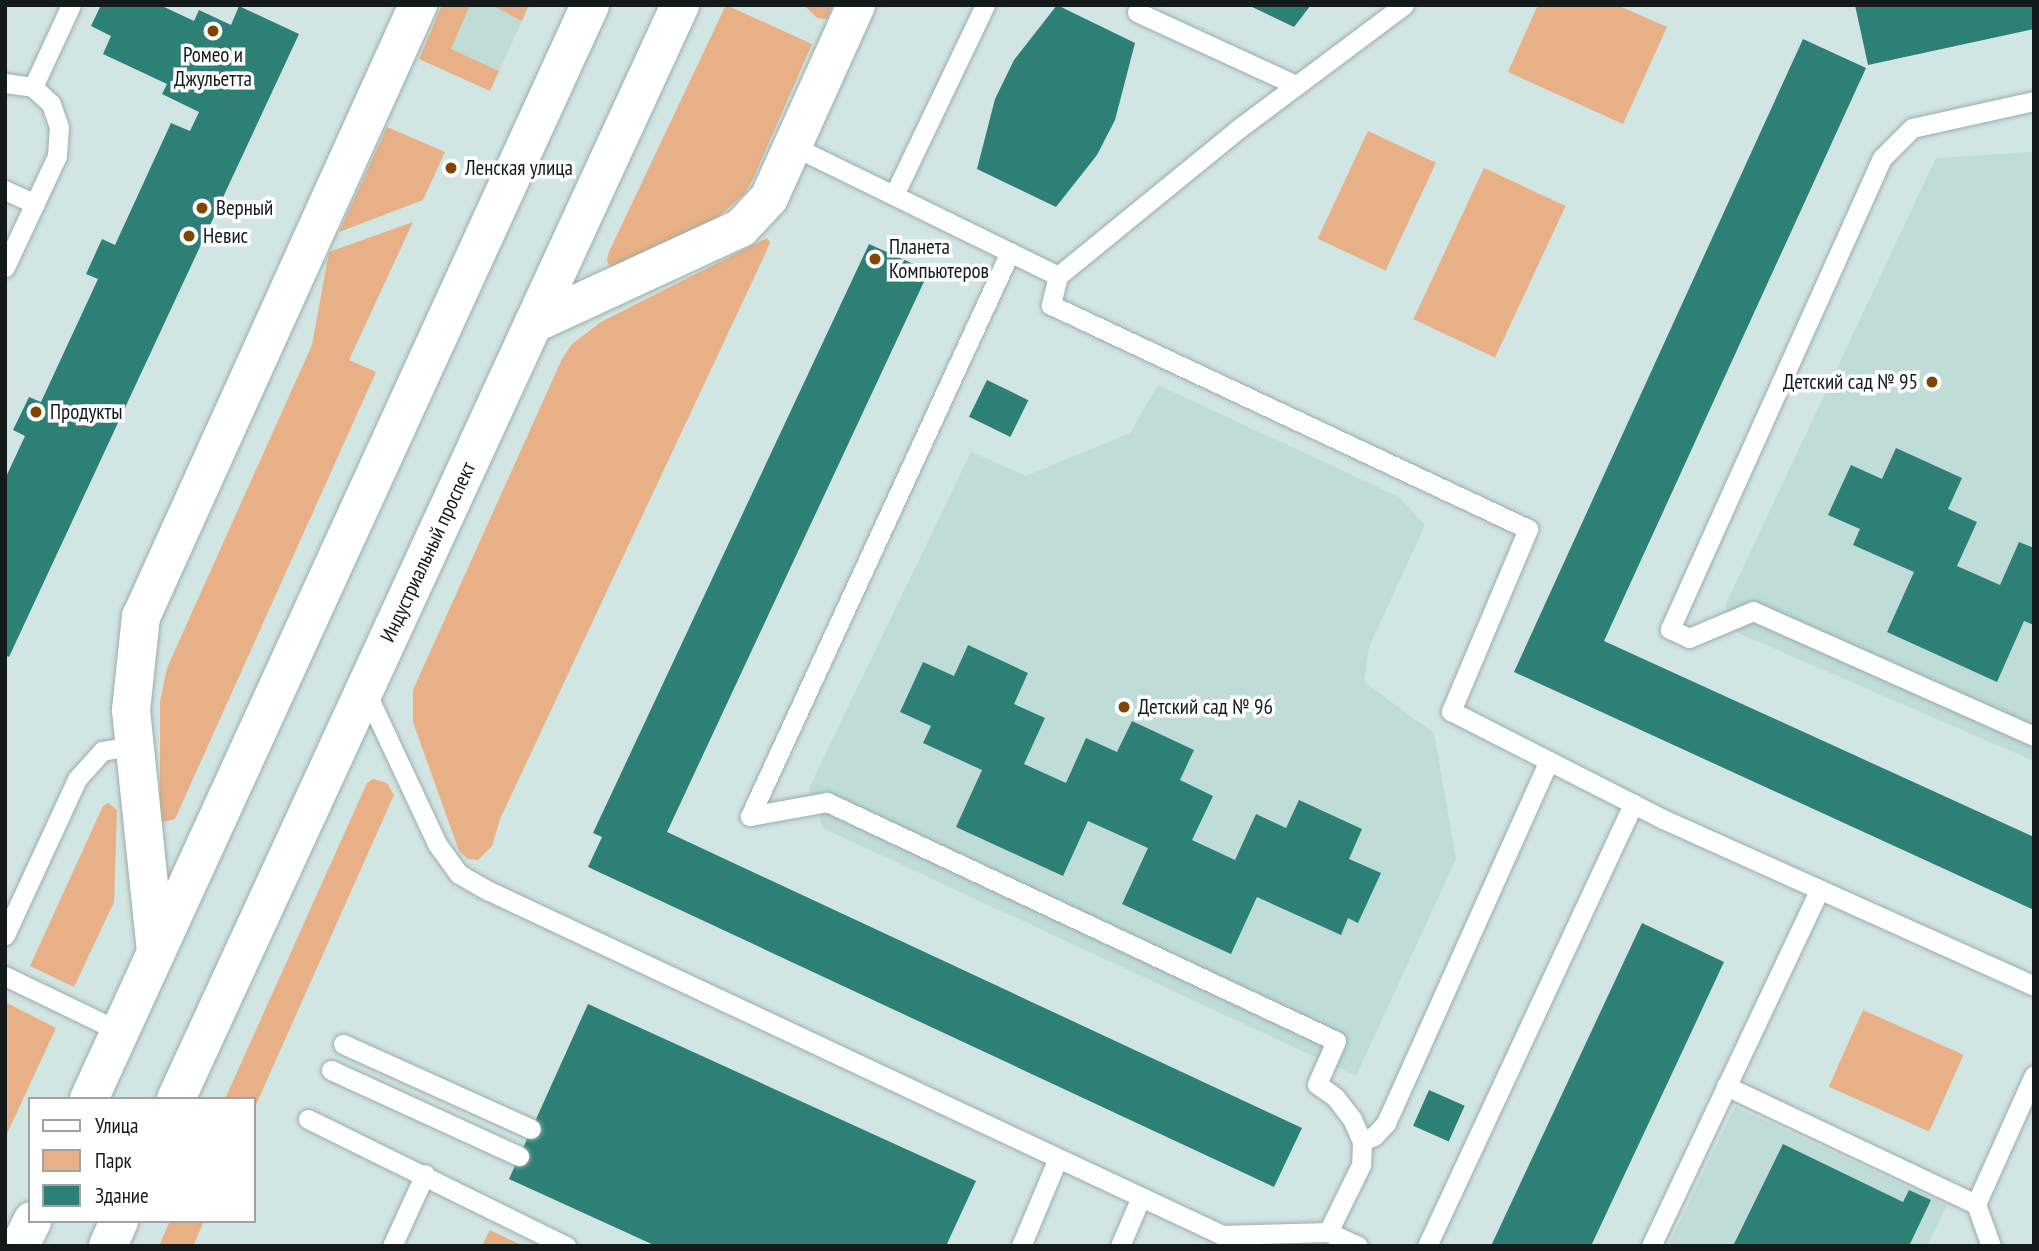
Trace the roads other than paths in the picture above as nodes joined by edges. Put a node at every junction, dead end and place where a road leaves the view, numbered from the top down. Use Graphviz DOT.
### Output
graph roads {
  1 [pos="71,5"];
  2 [pos="418,5"];
  3 [pos="590,5"];
  4 [pos="680,5"];
  5 [pos="856,5"];
  6 [pos="985,5"];
  7 [pos="1404,5"];
  8 [pos="1133,7"];
  9 [pos="5,83"];
  10 [pos="1296,85"];
  11 [pos="33,86"];
  12 [pos="2034,101"];
  13 [pos="793,146"];
  14 [pos="5,190"];
  15 [pos="894,195"];
  16 [pos="35,204"];
  17 [pos="1010,253"];
  18 [pos="5,267"];
  19 [pos="1058,276"];
  20 [pos="533,324"];
  21 [pos="365,689"];
  22 [pos="2034,736"];
  23 [pos="135,745"];
  24 [pos="1549,761"];
  25 [pos="1633,804"];
  26 [pos="1819,890"];
  27 [pos="5,935"];
  28 [pos="156,952"];
  29 [pos="5,976"];
  30 [pos="2034,986"];
  31 [pos="121,1031"];
  32 [pos="343,1044"];
  33 [pos="331,1070"];
  34 [pos="2034,1075"];
  35 [pos="1726,1086"];
  36 [pos="90,1097"];
  37 [pos="177,1097"];
  38 [pos="308,1119"];
  39 [pos="531,1129"];
  40 [pos="1362,1141"];
  41 [pos="519,1156"];
  42 [pos="1058,1158"];
  43 [pos="425,1174"];
  44 [pos="1141,1197"];
  45 [pos="1976,1204"];
  46 [pos="31,1223"];
  47 [pos="118,1223"];
  48 [pos="1328,1232"];
  49 [pos="20,1246"];
  50 [pos="108,1246"];
  51 [pos="392,1246"];
  52 [pos="566,1246"];
  53 [pos="1021,1246"];
  54 [pos="1120,1246"];
  55 [pos="1358,1246"];
  56 [pos="1427,1246"];
  57 [pos="1651,1246"];
  58 [pos="1991,1246"];
  1 -- 11 [label="lane"];
  2 -- 23 [label="main road"];
  3 -- 28 [label="main road"];
  4 -- 20 [label="main road, Индустриальный проспект"];
  5 -- 13 [label="main road"];
  6 -- 15 [label="lane"];
  7 -- 10 [label="lane"];
  8 -- 10 [label="lane"];
  9 -- 11 [label="lane"];
  10 -- 19 [label="lane"];
  11 -- 16 [label="lane"];
  12 -- 22 [label="lane"];
  13 -- 15 [label="lane"];
  13 -- 20 [label="main road"];
  14 -- 16 [label="lane"];
  15 -- 17 [label="lane"];
  16 -- 18 [label="lane"];
  17 -- 19 [label="lane"];
  17 -- 40 [label="lane"];
  19 -- 24 [label="lane"];
  20 -- 21 [label="main road, Индустриальный проспект"];
  21 -- 37 [label="main road, Индустриальный проспект"];
  21 -- 42 [label="lane"];
  23 -- 27 [label="lane"];
  23 -- 28 [label="main road"];
  24 -- 25 [label="lane"];
  24 -- 40 [label="lane"];
  25 -- 26 [label="lane"];
  25 -- 56 [label="lane"];
  26 -- 30 [label="lane"];
  26 -- 35 [label="lane"];
  28 -- 31 [label="main road"];
  29 -- 31 [label="lane"];
  31 -- 36 [label="main road"];
  32 -- 39 [label="lane"];
  33 -- 41 [label="lane"];
  34 -- 45 [label="lane"];
  35 -- 45 [label="lane"];
  35 -- 57 [label="lane"];
  38 -- 43 [label="lane"];
  40 -- 48 [label="lane"];
  42 -- 44 [label="lane"];
  42 -- 53 [label="lane"];
  43 -- 51 [label="lane"];
  43 -- 52 [label="lane"];
  44 -- 48 [label="lane"];
  44 -- 54 [label="lane"];
  45 -- 58 [label="lane"];
  46 -- 49 [label="main road"];
  47 -- 50 [label="main road"];
  48 -- 55 [label="lane"];
}
